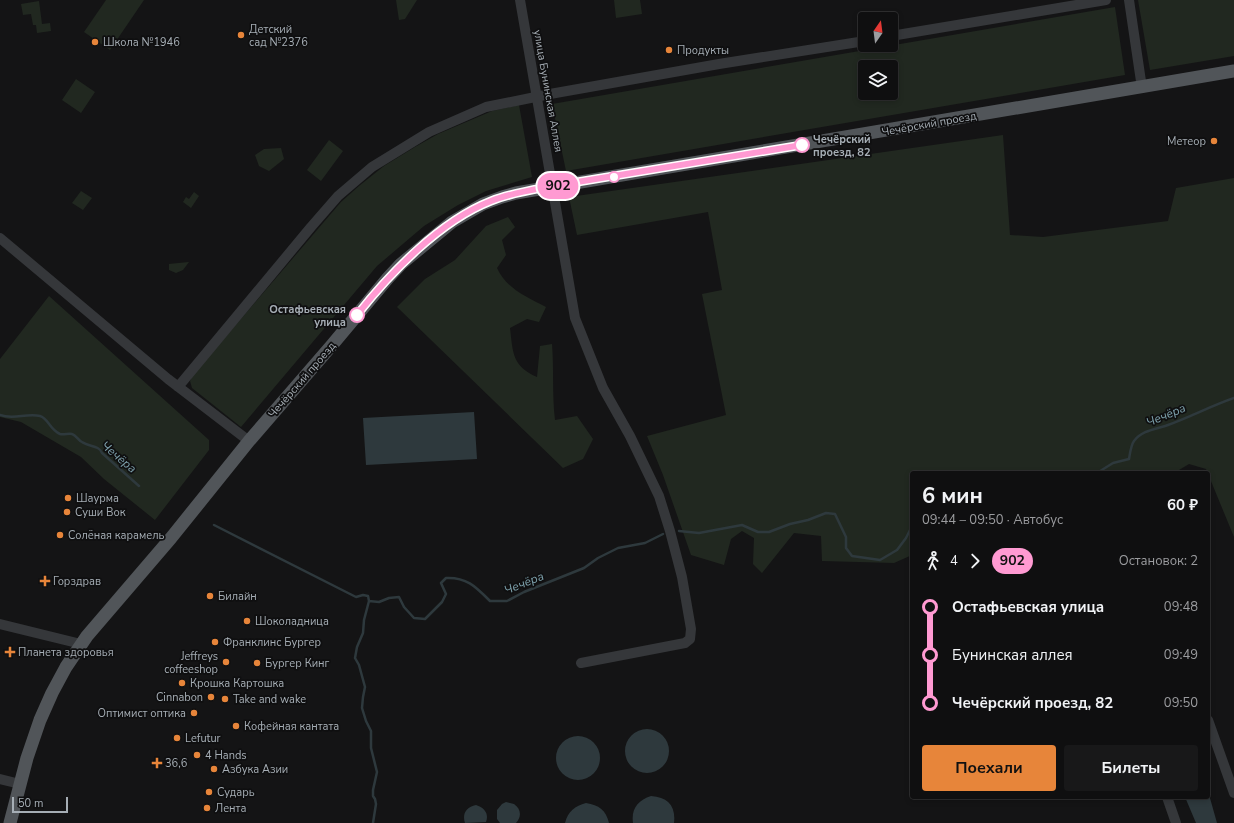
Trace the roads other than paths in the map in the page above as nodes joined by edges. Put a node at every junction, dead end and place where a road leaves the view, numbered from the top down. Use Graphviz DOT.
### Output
graph roads {
  1 [pos="520,0"];
  2 [pos="1106,0"];
  3 [pos="1128,0"];
  4 [pos="898,35"];
  5 [pos="858,42"];
  6 [pos="1234,71"];
  7 [pos="1142,88"];
  8 [pos="537,97"];
  9 [pos="553,186"];
  10 [pos="0,238"];
  11 [pos="178,387"];
  12 [pos="249,441"];
  13 [pos="0,624"];
  14 [pos="81,644"];
  15 [pos="581,663"];
  16 [pos="1210,726"];
  17 [pos="0,779"];
  18 [pos="20,784"];
  19 [pos="1234,793"];
  20 [pos="1168,799"];
  21 [pos="10,823"];
  22 [pos="1176,823"];
  1 -- 8 [label="street, улица Бунинская Аллея"];
  2 -- 4 [label="street"];
  3 -- 7 [label="street"];
  5 -- 8 [label="street"];
  6 -- 7 [label="main road, Чечёрский проезд"];
  7 -- 9 [label="main road, Чечёрский проезд"];
  8 -- 9 [label="street, улица Бунинская Аллея"];
  8 -- 11 [label="street"];
  9 -- 12 [label="main road, Чечёрский проезд"];
  9 -- 15 [label="street, улица Бунинская Аллея"];
  10 -- 11 [label="street"];
  11 -- 12 [label="street"];
  12 -- 14 [label="main road, Чечёрский проезд"];
  13 -- 14 [label="street"];
  14 -- 18 [label="main road, Чечёрский проезд"];
  16 -- 19 [label="street"];
  17 -- 18 [label="street"];
  18 -- 21 [label="main road, Чечёрский проезд"];
  20 -- 22 [label="street"];
}
